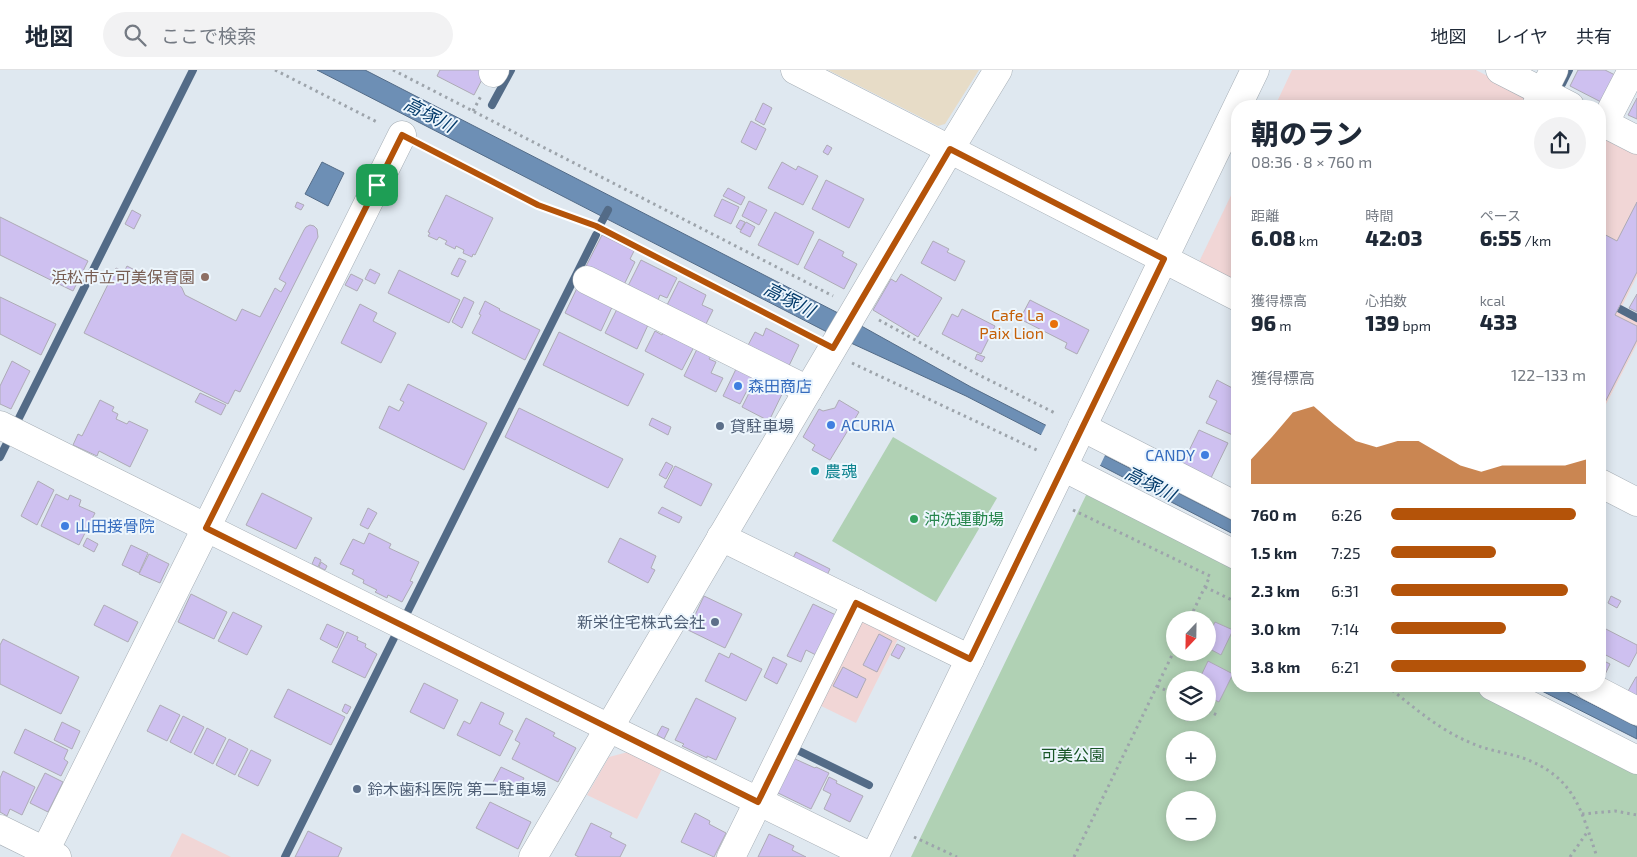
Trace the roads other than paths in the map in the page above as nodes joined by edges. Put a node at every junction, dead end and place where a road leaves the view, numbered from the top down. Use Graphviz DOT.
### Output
graph roads {
  1 [pos="795,70"];
  2 [pos="998,70"];
  3 [pos="1255,70"];
  4 [pos="1500,70"];
  5 [pos="1632,70"];
  6 [pos="1544,89"];
  7 [pos="1241,100"];
  8 [pos="1561,100"];
  9 [pos="1606,115"];
  10 [pos="1231,120"];
  11 [pos="1606,124"];
  12 [pos="402,135"];
  13 [pos="1637,140"];
  14 [pos="950,149"];
  15 [pos="1164,259"];
  16 [pos="587,280"];
  17 [pos="1231,292"];
  18 [pos="808,390"];
  19 [pos="0,425"];
  20 [pos="1073,446"];
  21 [pos="1606,485"];
  22 [pos="1637,502"];
  23 [pos="1231,504"];
  24 [pos="206,528"];
  25 [pos="721,537"];
  26 [pos="1231,551"];
  27 [pos="856,603"];
  28 [pos="970,659"];
  29 [pos="1504,692"];
  30 [pos="1601,692"];
  31 [pos="1637,711"];
  32 [pos="609,728"];
  33 [pos="1637,760"];
  34 [pos="758,802"];
  35 [pos="0,829"];
  36 [pos="51,854"];
  37 [pos="533,857"];
  38 [pos="731,857"];
  39 [pos="873,857"];
  1 -- 14 [label="street"];
  2 -- 14 [label="street"];
  3 -- 7 [label="street"];
  4 -- 6 [label="street"];
  5 -- 9 [label="street"];
  6 -- 8 [label="street"];
  10 -- 15 [label="street"];
  11 -- 13 [label="street"];
  12 -- 24 [label="street"];
  14 -- 15 [label="street"];
  14 -- 18 [label="street"];
  15 -- 17 [label="street"];
  15 -- 20 [label="street"];
  16 -- 18 [label="street"];
  18 -- 25 [label="street"];
  19 -- 24 [label="street"];
  20 -- 23 [label="street"];
  20 -- 26 [label="street"];
  20 -- 28 [label="street"];
  21 -- 22 [label="street"];
  24 -- 32 [label="street"];
  24 -- 36 [label="street"];
  25 -- 27 [label="street"];
  25 -- 32 [label="street"];
  27 -- 28 [label="street"];
  27 -- 34 [label="street"];
  28 -- 39 [label="street"];
  29 -- 33 [label="street"];
  30 -- 31 [label="street"];
  32 -- 34 [label="street"];
  32 -- 37 [label="street"];
  34 -- 38 [label="street"];
  34 -- 39 [label="street"];
  35 -- 36 [label="street"];
}
